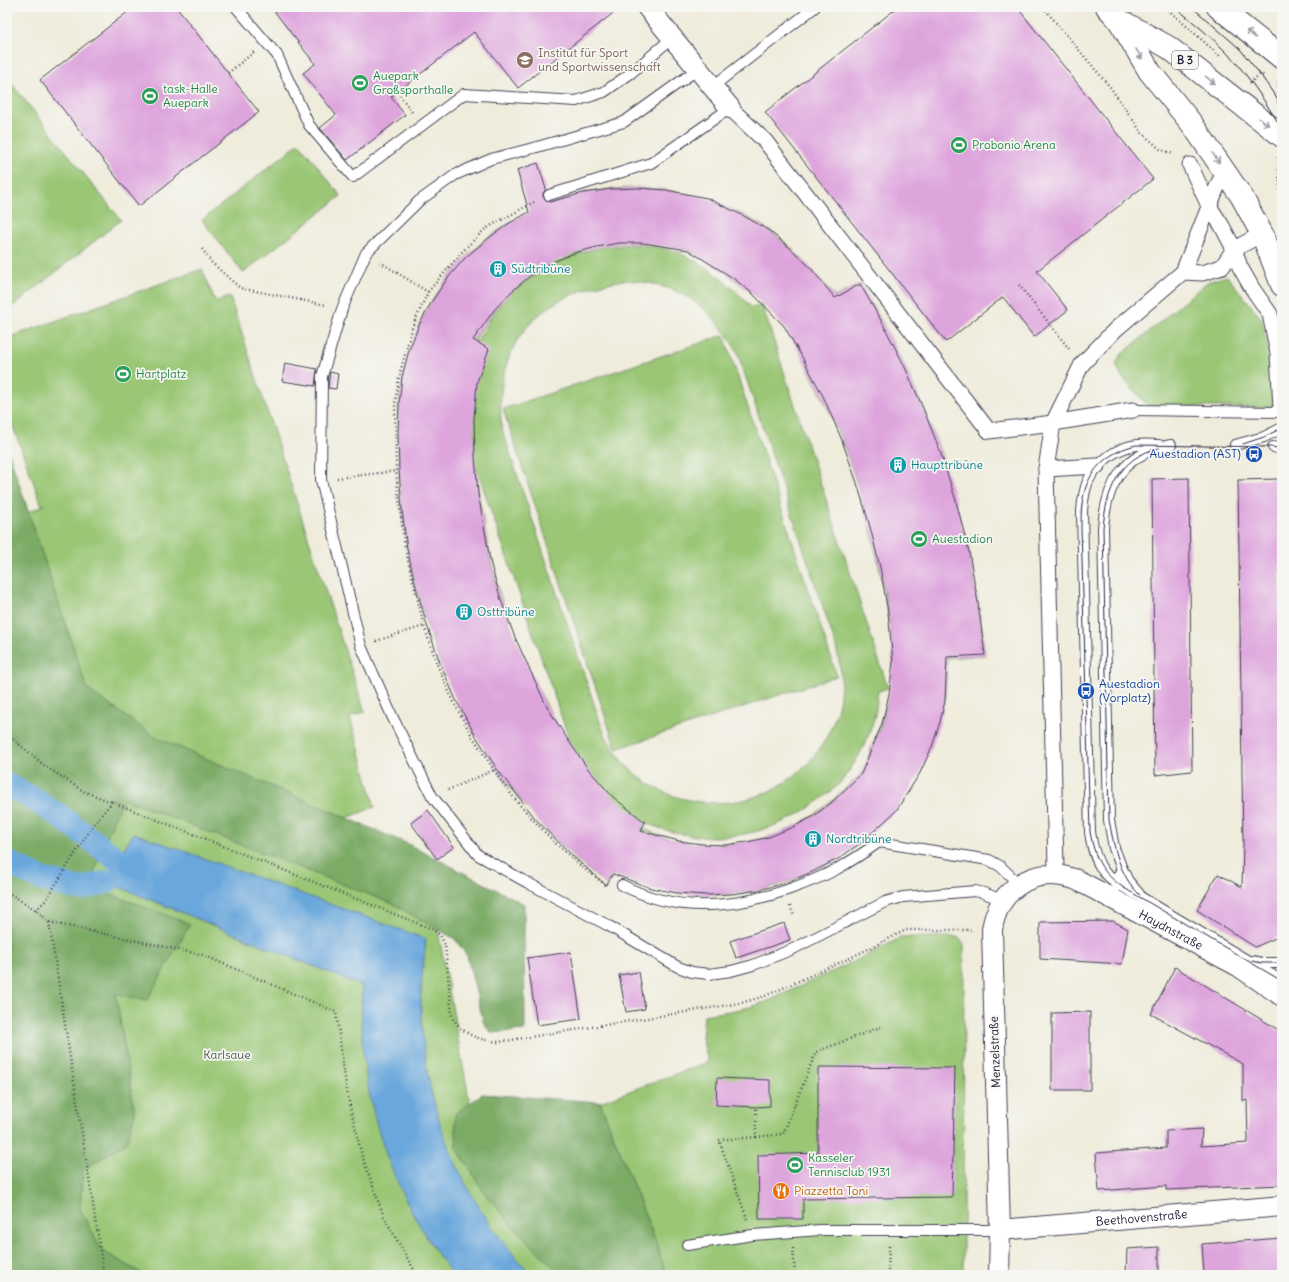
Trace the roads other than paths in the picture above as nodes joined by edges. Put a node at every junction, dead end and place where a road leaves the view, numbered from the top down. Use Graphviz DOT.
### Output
graph roads {
  1 [pos="236,7"];
  2 [pos="647,7"];
  3 [pos="815,7"];
  4 [pos="1218,7"];
  5 [pos="1113,14"];
  6 [pos="672,38"];
  7 [pos="1280,66"];
  8 [pos="698,69"];
  9 [pos="712,87"];
  10 [pos="730,108"];
  11 [pos="1280,146"];
  12 [pos="1190,165"];
  13 [pos="1219,182"];
  14 [pos="549,195"];
  15 [pos="1209,206"];
  16 [pos="1252,240"];
  17 [pos="1234,249"];
  18 [pos="1183,272"];
  19 [pos="1282,285"];
  20 [pos="1133,410"];
  21 [pos="1281,410"];
  22 [pos="1053,423"];
  23 [pos="1282,428"];
  24 [pos="1235,446"];
  25 [pos="1097,466"];
  26 [pos="1046,469"];
  27 [pos="1122,869"];
  28 [pos="1056,872"];
  29 [pos="1115,882"];
  30 [pos="1019,884"];
  31 [pos="622,885"];
  32 [pos="1002,900"];
  33 [pos="1148,902"];
  34 [pos="1122,904"];
  35 [pos="1240,962"];
  36 [pos="1282,963"];
  37 [pos="1282,981"];
  38 [pos="1282,996"];
  39 [pos="1282,1206"];
  40 [pos="1000,1230"];
  41 [pos="687,1245"];
  42 [pos="999,1275"];
  1 -- 6 [label="lane"];
  2 -- 6 [label="street"];
  3 -- 9 [label="lane"];
  7 -- 4 [label="main road, one-way"];
  5 -- 11 [label="main road, B 3, one-way"];
  5 -- 19 [label="main road, one-way"];
  6 -- 8 [label="street"];
  8 -- 9 [label="street"];
  8 -- 32 [label="lane"];
  9 -- 10 [label="street"];
  10 -- 14 [label="lane"];
  10 -- 22 [label="street"];
  12 -- 15 [label="street"];
  13 -- 15 [label="street"];
  15 -- 17 [label="street"];
  15 -- 18 [label="street"];
  16 -- 17 [label="street"];
  17 -- 18 [label="street"];
  17 -- 21 [label="street"];
  18 -- 22 [label="street"];
  20 -- 21 [label="lane"];
  20 -- 22 [label="street"];
  22 -- 26 [label="street"];
  23 -- 24 [label="lane"];
  25 -- 26 [label="street"];
  25 -- 27 [label="lane"];
  25 -- 29 [label="lane"];
  26 -- 28 [label="street"];
  27 -- 29 [label="lane"];
  27 -- 33 [label="lane"];
  28 -- 30 [label="street, Menzelstraße"];
  28 -- 34 [label="street, Haydnstraße"];
  29 -- 33 [label="lane"];
  29 -- 34 [label="lane"];
  30 -- 31 [label="lane"];
  30 -- 32 [label="street, Menzelstraße"];
  32 -- 40 [label="street, Menzelstraße"];
  33 -- 35 [label="lane"];
  34 -- 35 [label="street, Haydnstraße"];
  35 -- 36 [label="lane"];
  35 -- 37 [label="lane"];
  35 -- 38 [label="street, Haydnstraße"];
  39 -- 40 [label="street, Beethovenstraße"];
  40 -- 41 [label="lane"];
  40 -- 42 [label="street, Menzelstraße"];
}
